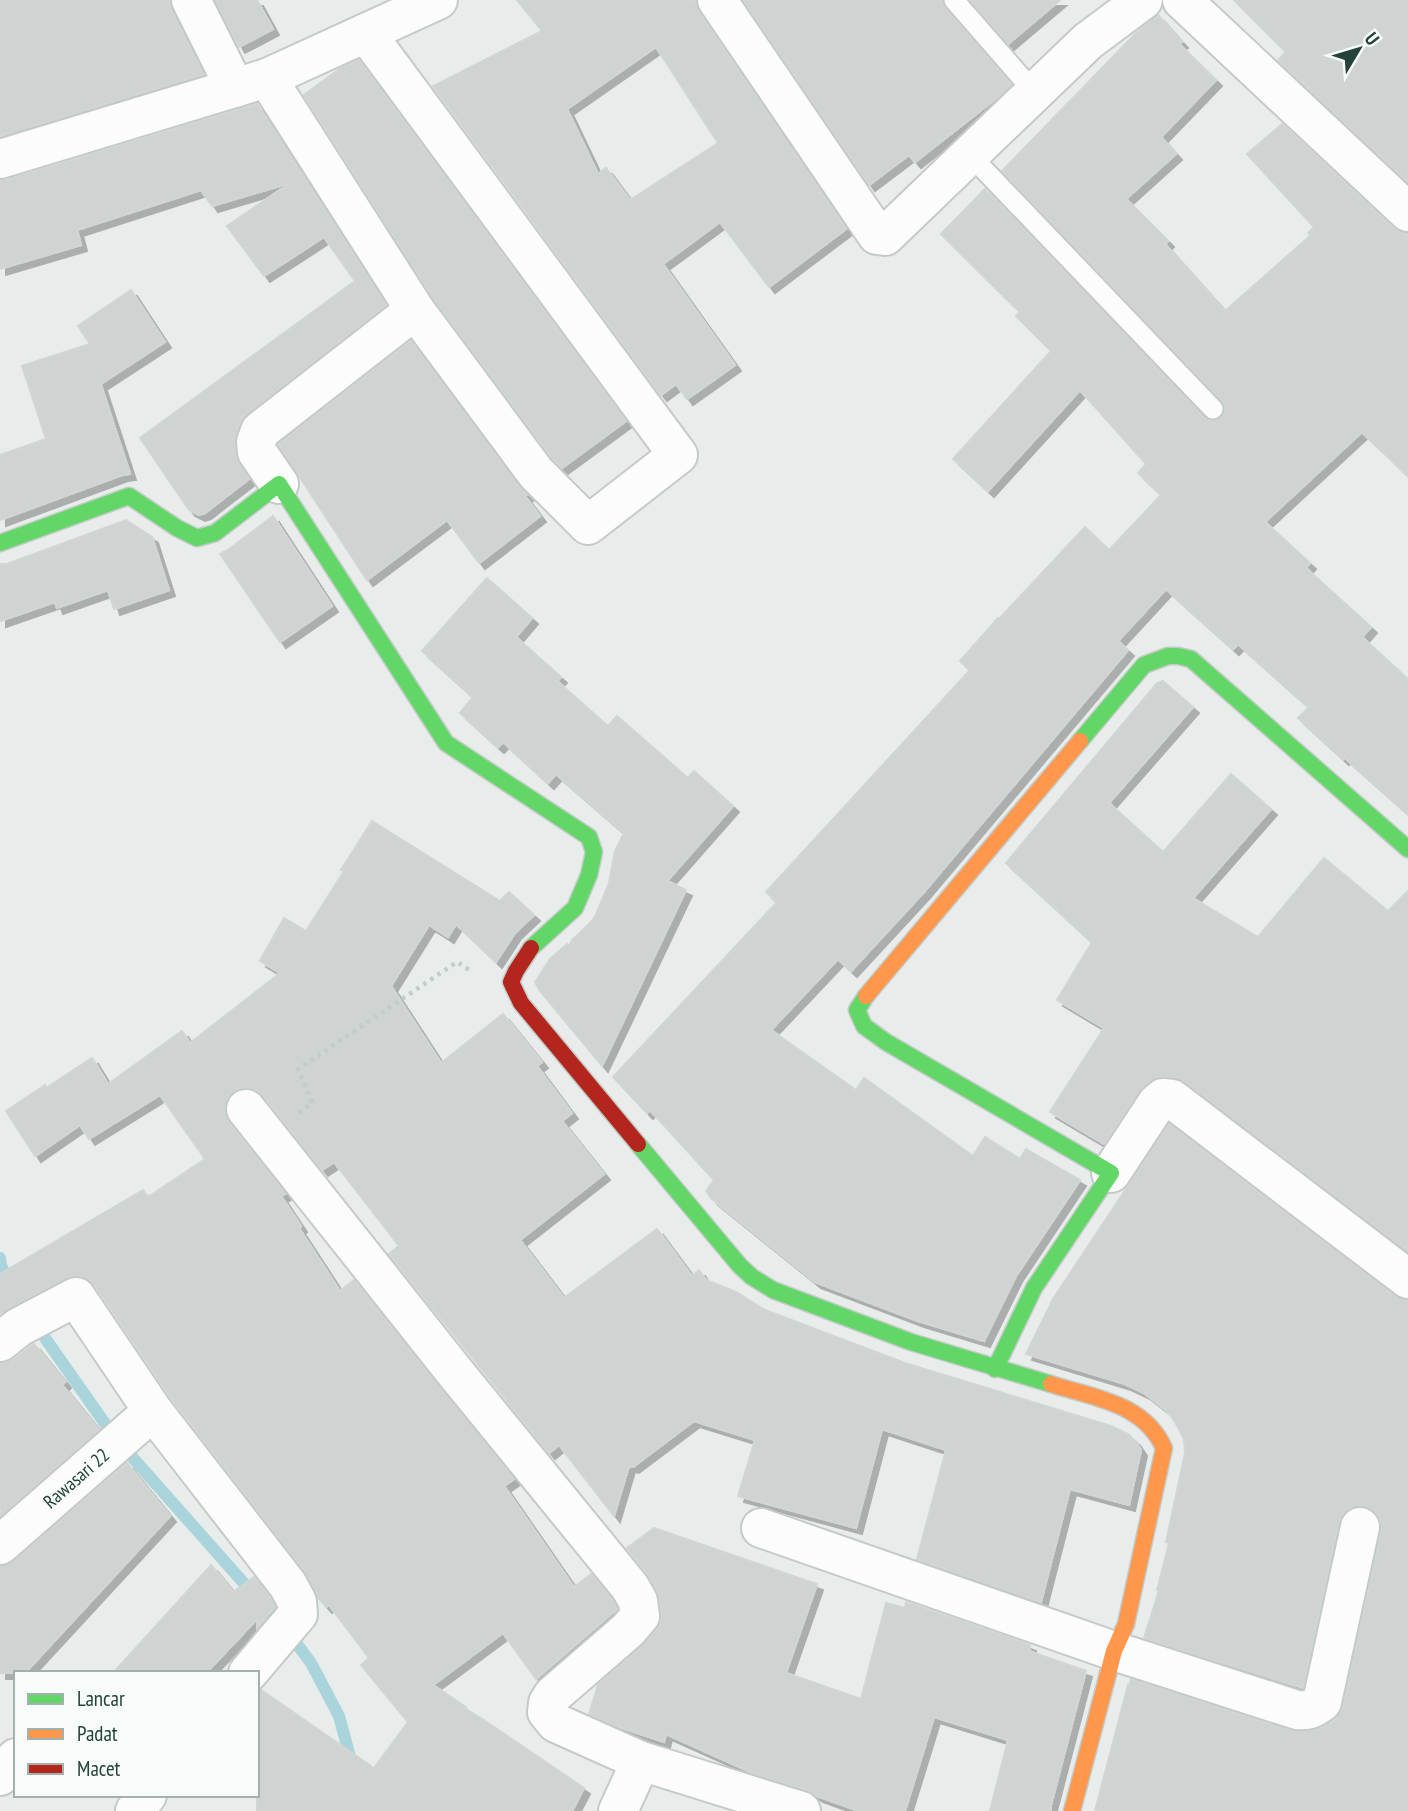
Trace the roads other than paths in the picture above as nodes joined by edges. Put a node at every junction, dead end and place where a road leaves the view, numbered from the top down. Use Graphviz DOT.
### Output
graph roads {
  1 [pos="191,0"];
  2 [pos="438,0"];
  3 [pos="717,0"];
  4 [pos="954,0"];
  5 [pos="1143,0"];
  6 [pos="1182,0"];
  7 [pos="366,33"];
  8 [pos="251,83"];
  9 [pos="1035,93"];
  10 [pos="970,155"];
  11 [pos="0,159"];
  12 [pos="1408,212"];
  13 [pos="415,310"];
  14 [pos="1213,409"];
  15 [pos="279,484"];
  16 [pos="0,543"];
  17 [pos="1408,849"];
  18 [pos="246,1110"];
  19 [pos="1111,1173"];
  20 [pos="1408,1279"];
  21 [pos="0,1342"];
  22 [pos="995,1369"];
  23 [pos="153,1411"];
  24 [pos="1360,1527"];
  25 [pos="761,1528"];
  26 [pos="0,1545"];
  27 [pos="1114,1651"];
  28 [pos="250,1671"];
  29 [pos="14,1760"];
  30 [pos="641,1761"];
  31 [pos="0,1776"];
  32 [pos="618,1811"];
  33 [pos="801,1811"];
  34 [pos="1072,1811"];
  1 -- 8 [label="street"];
  2 -- 7 [label="street"];
  3 -- 10 [label="street"];
  4 -- 9 [label="lane"];
  5 -- 9 [label="street"];
  6 -- 12 [label="street"];
  7 -- 8 [label="street"];
  7 -- 13 [label="street"];
  8 -- 11 [label="street"];
  8 -- 13 [label="street"];
  9 -- 10 [label="street"];
  10 -- 14 [label="lane"];
  13 -- 15 [label="street"];
  15 -- 16 [label="street"];
  15 -- 22 [label="street"];
  17 -- 19 [label="street"];
  18 -- 30 [label="street"];
  19 -- 20 [label="street"];
  19 -- 22 [label="street"];
  21 -- 23 [label="street"];
  22 -- 27 [label="street"];
  23 -- 26 [label="street, Rawasari 22"];
  23 -- 28 [label="street"];
  24 -- 27 [label="street"];
  25 -- 27 [label="street"];
  27 -- 34 [label="street"];
  29 -- 31 [label="street"];
  30 -- 32 [label="street"];
  30 -- 33 [label="street"];
}
